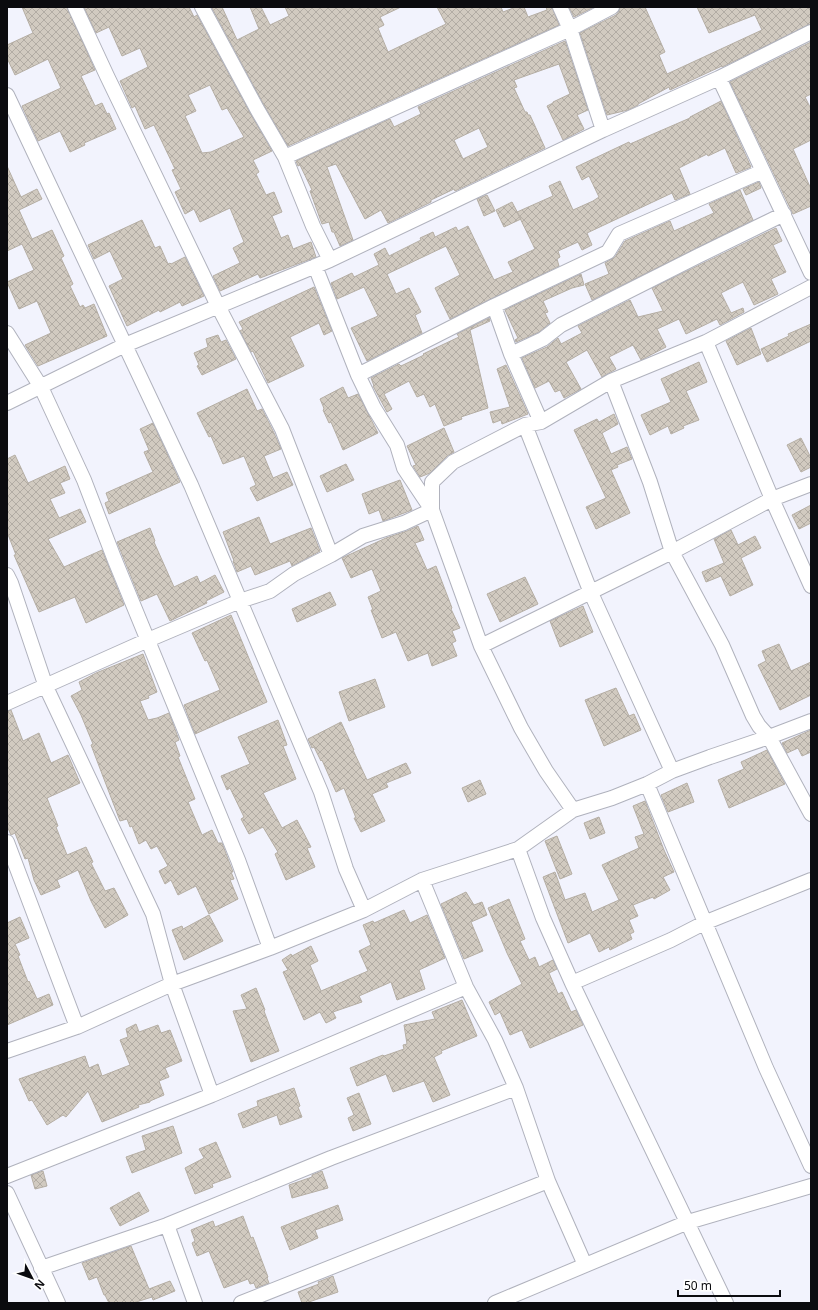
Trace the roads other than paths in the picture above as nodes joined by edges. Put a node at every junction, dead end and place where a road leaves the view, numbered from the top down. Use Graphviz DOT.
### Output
graph roads {
  1 [pos="76,7"];
  2 [pos="202,7"];
  3 [pos="560,7"];
  4 [pos="612,7"];
  5 [pos="570,29"];
  6 [pos="811,32"];
  7 [pos="719,78"];
  8 [pos="7,96"];
  9 [pos="604,130"];
  10 [pos="285,157"];
  11 [pos="763,171"];
  12 [pos="784,214"];
  13 [pos="330,260"];
  14 [pos="316,266"];
  15 [pos="811,273"];
  16 [pos="811,287"];
  17 [pos="218,306"];
  18 [pos="494,306"];
  19 [pos="7,333"];
  20 [pos="706,342"];
  21 [pos="125,345"];
  22 [pos="511,354"];
  23 [pos="358,375"];
  24 [pos="611,381"];
  25 [pos="41,387"];
  26 [pos="7,403"];
  27 [pos="541,422"];
  28 [pos="525,425"];
  29 [pos="811,484"];
  30 [pos="772,499"];
  31 [pos="432,510"];
  32 [pos="672,552"];
  33 [pos="331,555"];
  34 [pos="7,575"];
  35 [pos="811,586"];
  36 [pos="591,593"];
  37 [pos="240,601"];
  38 [pos="148,640"];
  39 [pos="481,646"];
  40 [pos="46,687"];
  41 [pos="7,703"];
  42 [pos="811,721"];
  43 [pos="770,737"];
  44 [pos="672,771"];
  45 [pos="647,784"];
  46 [pos="573,810"];
  47 [pos="811,814"];
  48 [pos="7,842"];
  49 [pos="518,849"];
  50 [pos="422,880"];
  51 [pos="811,880"];
  52 [pos="364,910"];
  53 [pos="704,923"];
  54 [pos="270,948"];
  55 [pos="572,983"];
  56 [pos="172,984"];
  57 [pos="466,987"];
  58 [pos="76,1027"];
  59 [pos="7,1051"];
  60 [pos="516,1088"];
  61 [pos="212,1095"];
  62 [pos="811,1166"];
  63 [pos="7,1176"];
  64 [pos="548,1181"];
  65 [pos="811,1186"];
  66 [pos="7,1193"];
  67 [pos="688,1222"];
  68 [pos="167,1225"];
  69 [pos="585,1265"];
  70 [pos="41,1268"];
  71 [pos="58,1303"];
  72 [pos="195,1303"];
  73 [pos="242,1303"];
  74 [pos="495,1303"];
  75 [pos="726,1303"];
  1 -- 17 [label="street"];
  2 -- 10 [label="street"];
  3 -- 5 [label="street"];
  4 -- 5 [label="street"];
  5 -- 9 [label="street"];
  5 -- 10 [label="street"];
  6 -- 7 [label="street"];
  7 -- 9 [label="street"];
  7 -- 11 [label="street"];
  8 -- 21 [label="street"];
  9 -- 13 [label="street"];
  10 -- 13 [label="street"];
  11 -- 12 [label="street"];
  11 -- 18 [label="street"];
  12 -- 15 [label="street"];
  12 -- 22 [label="street"];
  13 -- 14 [label="street"];
  14 -- 17 [label="street"];
  14 -- 23 [label="street"];
  16 -- 20 [label="street"];
  17 -- 21 [label="street"];
  17 -- 33 [label="street"];
  18 -- 22 [label="street"];
  18 -- 23 [label="street"];
  19 -- 25 [label="street"];
  20 -- 24 [label="street"];
  20 -- 30 [label="street"];
  21 -- 25 [label="street"];
  21 -- 37 [label="street"];
  22 -- 27 [label="street"];
  23 -- 31 [label="street"];
  24 -- 27 [label="street"];
  24 -- 32 [label="street"];
  25 -- 26 [label="street"];
  25 -- 38 [label="street"];
  27 -- 28 [label="street"];
  28 -- 31 [label="street"];
  28 -- 36 [label="street"];
  29 -- 30 [label="street"];
  30 -- 32 [label="street"];
  30 -- 35 [label="street"];
  31 -- 33 [label="street"];
  31 -- 39 [label="street"];
  32 -- 36 [label="street"];
  32 -- 43 [label="street"];
  33 -- 37 [label="street"];
  34 -- 40 [label="street"];
  36 -- 39 [label="street"];
  36 -- 44 [label="street"];
  37 -- 38 [label="street"];
  37 -- 52 [label="street"];
  38 -- 40 [label="street"];
  38 -- 54 [label="street"];
  39 -- 46 [label="street"];
  40 -- 41 [label="street"];
  40 -- 56 [label="street"];
  42 -- 43 [label="street"];
  43 -- 44 [label="street"];
  43 -- 47 [label="street"];
  44 -- 45 [label="street"];
  45 -- 46 [label="street"];
  45 -- 53 [label="street"];
  46 -- 49 [label="street"];
  48 -- 58 [label="street"];
  49 -- 50 [label="street"];
  49 -- 55 [label="street"];
  50 -- 52 [label="street"];
  50 -- 57 [label="street"];
  51 -- 53 [label="street"];
  52 -- 54 [label="street"];
  53 -- 55 [label="street"];
  53 -- 62 [label="street"];
  54 -- 56 [label="street"];
  55 -- 67 [label="street"];
  56 -- 58 [label="street"];
  56 -- 61 [label="street"];
  57 -- 60 [label="street"];
  57 -- 61 [label="street"];
  58 -- 59 [label="street"];
  60 -- 64 [label="street"];
  60 -- 68 [label="street"];
  61 -- 63 [label="street"];
  64 -- 69 [label="street"];
  64 -- 73 [label="street"];
  65 -- 67 [label="street"];
  66 -- 70 [label="street"];
  67 -- 69 [label="street"];
  67 -- 75 [label="street"];
  68 -- 70 [label="street"];
  68 -- 72 [label="street"];
  69 -- 74 [label="street"];
  70 -- 71 [label="street"];
}
